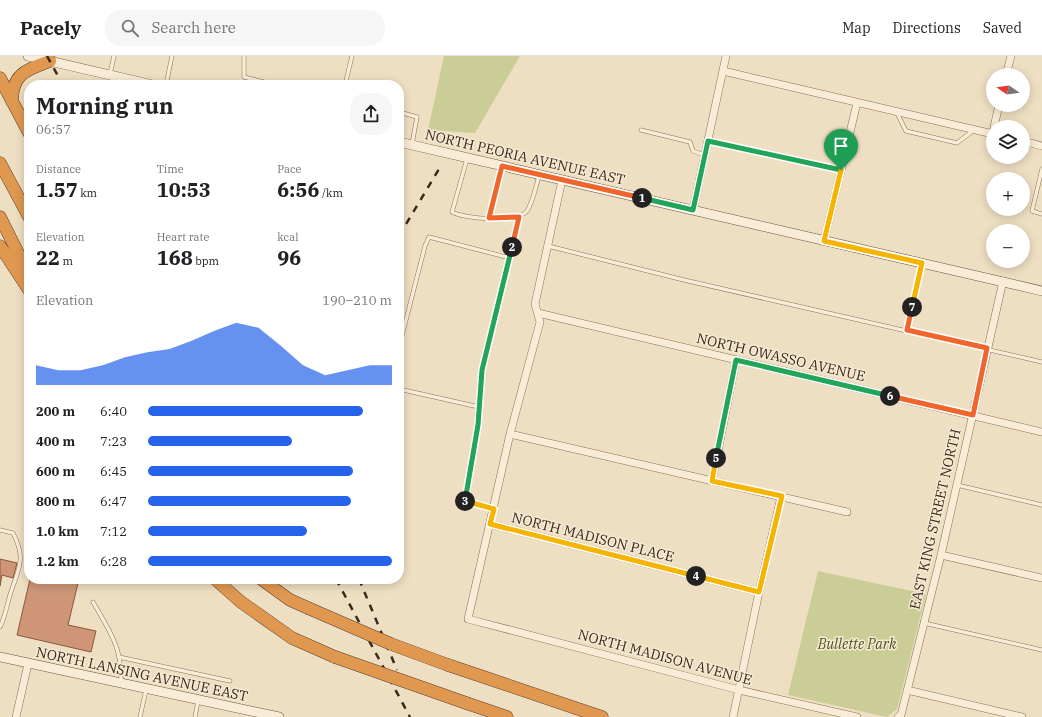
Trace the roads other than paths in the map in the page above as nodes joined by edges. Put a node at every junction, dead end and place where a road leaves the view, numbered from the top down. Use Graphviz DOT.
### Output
graph roads {
  1 [pos="28,56"];
  2 [pos="114,56"];
  3 [pos="172,56"];
  4 [pos="244,56"];
  5 [pos="352,56"];
  6 [pos="726,56"];
  7 [pos="1011,56"];
  8 [pos="50,61"];
  9 [pos="1008,68"];
  10 [pos="723,71"];
  11 [pos="110,75"];
  12 [pos="0,78"];
  13 [pos="132,80"];
  14 [pos="167,80"];
  15 [pos="256,80"];
  16 [pos="346,80"];
  17 [pos="12,102"];
  18 [pos="857,103"];
  19 [pos="897,112"];
  20 [pos="404,113"];
  21 [pos="24,124"];
  22 [pos="641,130"];
  23 [pos="974,130"];
  24 [pos="986,133"];
  25 [pos="708,141"];
  26 [pos="404,143"];
  27 [pos="1030,143"];
  28 [pos="412,145"];
  29 [pos="1042,146"];
  30 [pos="704,156"];
  31 [pos="467,158"];
  32 [pos="0,163"];
  33 [pos="502,166"];
  34 [pos="1042,169"];
  35 [pos="841,170"];
  36 [pos="540,175"];
  37 [pos="562,180"];
  38 [pos="24,209"];
  39 [pos="693,210"];
  40 [pos="1042,214"];
  41 [pos="0,217"];
  42 [pos="519,217"];
  43 [pos="489,218"];
  44 [pos="824,241"];
  45 [pos="0,246"];
  46 [pos="548,246"];
  47 [pos="510,258"];
  48 [pos="922,263"];
  49 [pos="24,265"];
  50 [pos="24,282"];
  51 [pos="1003,282"];
  52 [pos="1042,291"];
  53 [pos="538,314"];
  54 [pos="404,328"];
  55 [pos="907,330"];
  56 [pos="987,348"];
  57 [pos="736,360"];
  58 [pos="1042,362"];
  59 [pos="404,390"];
  60 [pos="479,407"];
  61 [pos="973,415"];
  62 [pos="1042,432"];
  63 [pos="510,434"];
  64 [pos="712,481"];
  65 [pos="956,485"];
  66 [pos="782,496"];
  67 [pos="1042,505"];
  68 [pos="494,509"];
  69 [pos="847,512"];
  70 [pos="490,524"];
  71 [pos="0,530"];
  72 [pos="941,555"];
  73 [pos="1042,578"];
  74 [pos="221,584"];
  75 [pos="268,584"];
  76 [pos="759,592"];
  77 [pos="93,602"];
  78 [pos="923,623"];
  79 [pos="0,627"];
  80 [pos="1042,650"];
  81 [pos="0,657"];
  82 [pos="119,657"];
  83 [pos="28,664"];
  84 [pos="230,681"];
  85 [pos="121,683"];
  86 [pos="146,689"];
  87 [pos="739,690"];
  88 [pos="907,690"];
  89 [pos="198,700"];
  90 [pos="247,714"];
  91 [pos="900,716"];
  92 [pos="16,717"];
  93 [pos="140,717"];
  94 [pos="195,717"];
  95 [pos="279,717"];
  96 [pos="507,717"];
  97 [pos="602,717"];
  98 [pos="733,717"];
  99 [pos="857,717"];
  100 [pos="1022,717"];
  1 -- 8 [label="main road"];
  2 -- 11 [label="lane"];
  3 -- 14 [label="lane"];
  4 -- 15 [label="lane"];
  5 -- 16 [label="lane"];
  6 -- 10 [label="street"];
  7 -- 9 [label="street"];
  8 -- 11 [label="main road"];
  8 -- 17 [label="highway"];
  10 -- 18 [label="street"];
  10 -- 25 [label="street"];
  11 -- 13 [label="main road"];
  12 -- 17 [label="highway"];
  17 -- 21 [label="highway"];
  18 -- 19 [label="street"];
  18 -- 35 [label="street"];
  19 -- 23 [label="street"];
  19 -- 23 [label="lane"];
  20 -- 28 [label="lane"];
  22 -- 30 [label="lane"];
  23 -- 24 [label="street"];
  25 -- 30 [label="street"];
  25 -- 35 [label="lane"];
  26 -- 28 [label="main road, NORTH PEORIA AVENUE EAST"];
  27 -- 29 [label="street"];
  28 -- 31 [label="main road, NORTH PEORIA AVENUE EAST"];
  30 -- 39 [label="street"];
  31 -- 33 [label="main road, NORTH PEORIA AVENUE EAST"];
  31 -- 43 [label="lane"];
  32 -- 38 [label="highway"];
  33 -- 36 [label="main road, NORTH PEORIA AVENUE EAST"];
  33 -- 43 [label="lane"];
  34 -- 40 [label="lane"];
  35 -- 44 [label="street"];
  36 -- 37 [label="main road, NORTH PEORIA AVENUE EAST"];
  36 -- 42 [label="lane"];
  37 -- 39 [label="main road, NORTH PEORIA AVENUE EAST"];
  37 -- 46 [label="street"];
  39 -- 44 [label="main road, NORTH PEORIA AVENUE EAST"];
  41 -- 49 [label="highway"];
  42 -- 43 [label="lane"];
  42 -- 47 [label="lane"];
  44 -- 48 [label="main road, NORTH PEORIA AVENUE EAST"];
  45 -- 50 [label="highway"];
  46 -- 53 [label="street"];
  46 -- 55 [label="lane"];
  47 -- 54 [label="lane"];
  47 -- 60 [label="lane"];
  48 -- 51 [label="main road, NORTH PEORIA AVENUE EAST"];
  48 -- 55 [label="lane"];
  51 -- 52 [label="main road, NORTH PEORIA AVENUE EAST"];
  51 -- 56 [label="street, EAST KING STREET NORTH"];
  53 -- 57 [label="street, NORTH OWASSO AVENUE"];
  53 -- 63 [label="street"];
  55 -- 56 [label="lane"];
  56 -- 58 [label="lane"];
  56 -- 61 [label="street, EAST KING STREET NORTH"];
  57 -- 61 [label="street, NORTH OWASSO AVENUE"];
  57 -- 64 [label="street"];
  59 -- 60 [label="lane"];
  60 -- 68 [label="lane"];
  61 -- 62 [label="street, NORTH OWASSO AVENUE"];
  61 -- 65 [label="street, EAST KING STREET NORTH"];
  63 -- 64 [label="street"];
  63 -- 68 [label="street"];
  64 -- 66 [label="street"];
  65 -- 67 [label="lane"];
  65 -- 72 [label="street, EAST KING STREET NORTH"];
  66 -- 69 [label="street"];
  66 -- 76 [label="street"];
  68 -- 70 [label="street"];
  70 -- 76 [label="street, NORTH MADISON PLACE"];
  70 -- 87 [label="street, NORTH MADISON AVENUE"];
  71 -- 79 [label="lane"];
  72 -- 73 [label="street"];
  72 -- 78 [label="street, EAST KING STREET NORTH"];
  74 -- 96 [label="highway, bridge"];
  75 -- 97 [label="highway, bridge"];
  76 -- 87 [label="street"];
  77 -- 82 [label="lane"];
  78 -- 80 [label="lane"];
  78 -- 88 [label="street, EAST KING STREET NORTH"];
  81 -- 83 [label="main road, NORTH LANSING AVENUE EAST"];
  82 -- 84 [label="lane"];
  82 -- 85 [label="lane"];
  83 -- 85 [label="main road, NORTH LANSING AVENUE EAST"];
  83 -- 92 [label="street"];
  85 -- 86 [label="main road, NORTH LANSING AVENUE EAST"];
  86 -- 89 [label="main road, NORTH LANSING AVENUE EAST"];
  86 -- 93 [label="lane"];
  87 -- 98 [label="street"];
  87 -- 99 [label="street, NORTH MADISON AVENUE"];
  88 -- 91 [label="street, EAST KING STREET NORTH"];
  88 -- 100 [label="street"];
  89 -- 90 [label="main road, NORTH LANSING AVENUE EAST"];
  89 -- 94 [label="lane"];
  90 -- 95 [label="main road, NORTH LANSING AVENUE EAST"];
}
